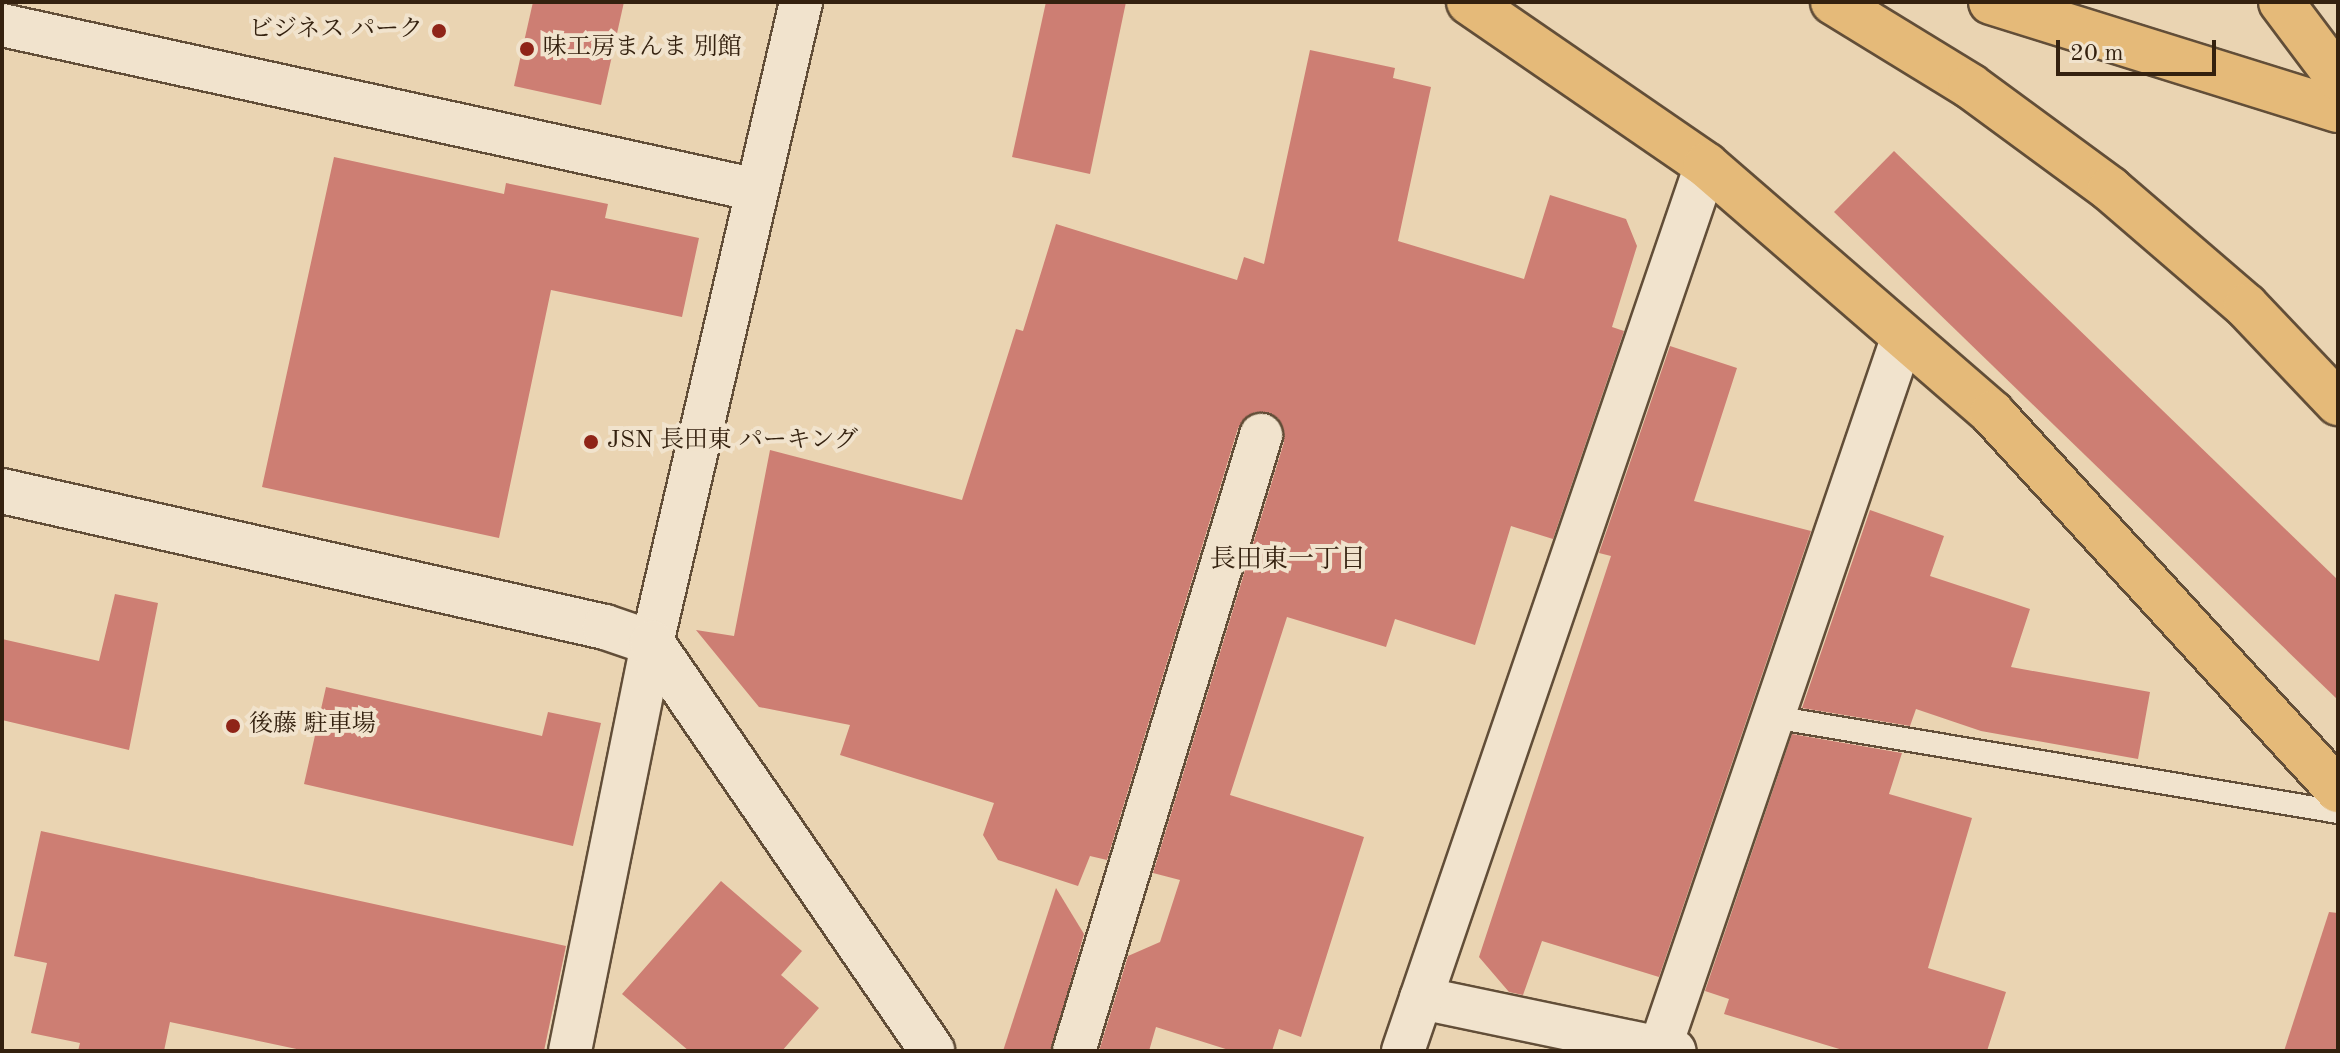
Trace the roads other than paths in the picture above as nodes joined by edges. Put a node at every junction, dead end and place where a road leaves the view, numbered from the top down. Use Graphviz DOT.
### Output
graph roads {
  1 [pos="801,2"];
  2 [pos="1469,2"];
  3 [pos="1833,2"];
  4 [pos="1991,2"];
  5 [pos="2281,2"];
  6 [pos="2,25"];
  7 [pos="2338,78"];
  8 [pos="2338,110"];
  9 [pos="1706,165"];
  10 [pos="757,190"];
  11 [pos="1903,336"];
  12 [pos="2338,403"];
  13 [pos="1261,435"];
  14 [pos="2,491"];
  15 [pos="652,643"];
  16 [pos="1773,717"];
  17 [pos="2338,790"];
  18 [pos="2338,812"];
  19 [pos="1421,998"];
  20 [pos="1665,1050"];
  21 [pos="570,1051"];
  22 [pos="932,1051"];
  23 [pos="1074,1051"];
  24 [pos="1403,1051"];
  1 -- 10 [label="street"];
  2 -- 9 [label="main road"];
  3 -- 12 [label="main road"];
  4 -- 8 [label="main road"];
  5 -- 7 [label="main road"];
  6 -- 10 [label="street"];
  9 -- 11 [label="main road"];
  9 -- 19 [label="street"];
  10 -- 15 [label="street"];
  11 -- 16 [label="street"];
  11 -- 17 [label="main road"];
  13 -- 23 [label="street"];
  14 -- 15 [label="street"];
  15 -- 21 [label="street"];
  15 -- 22 [label="street"];
  16 -- 18 [label="lane"];
  16 -- 20 [label="street"];
  19 -- 20 [label="street"];
  19 -- 24 [label="street"];
}
